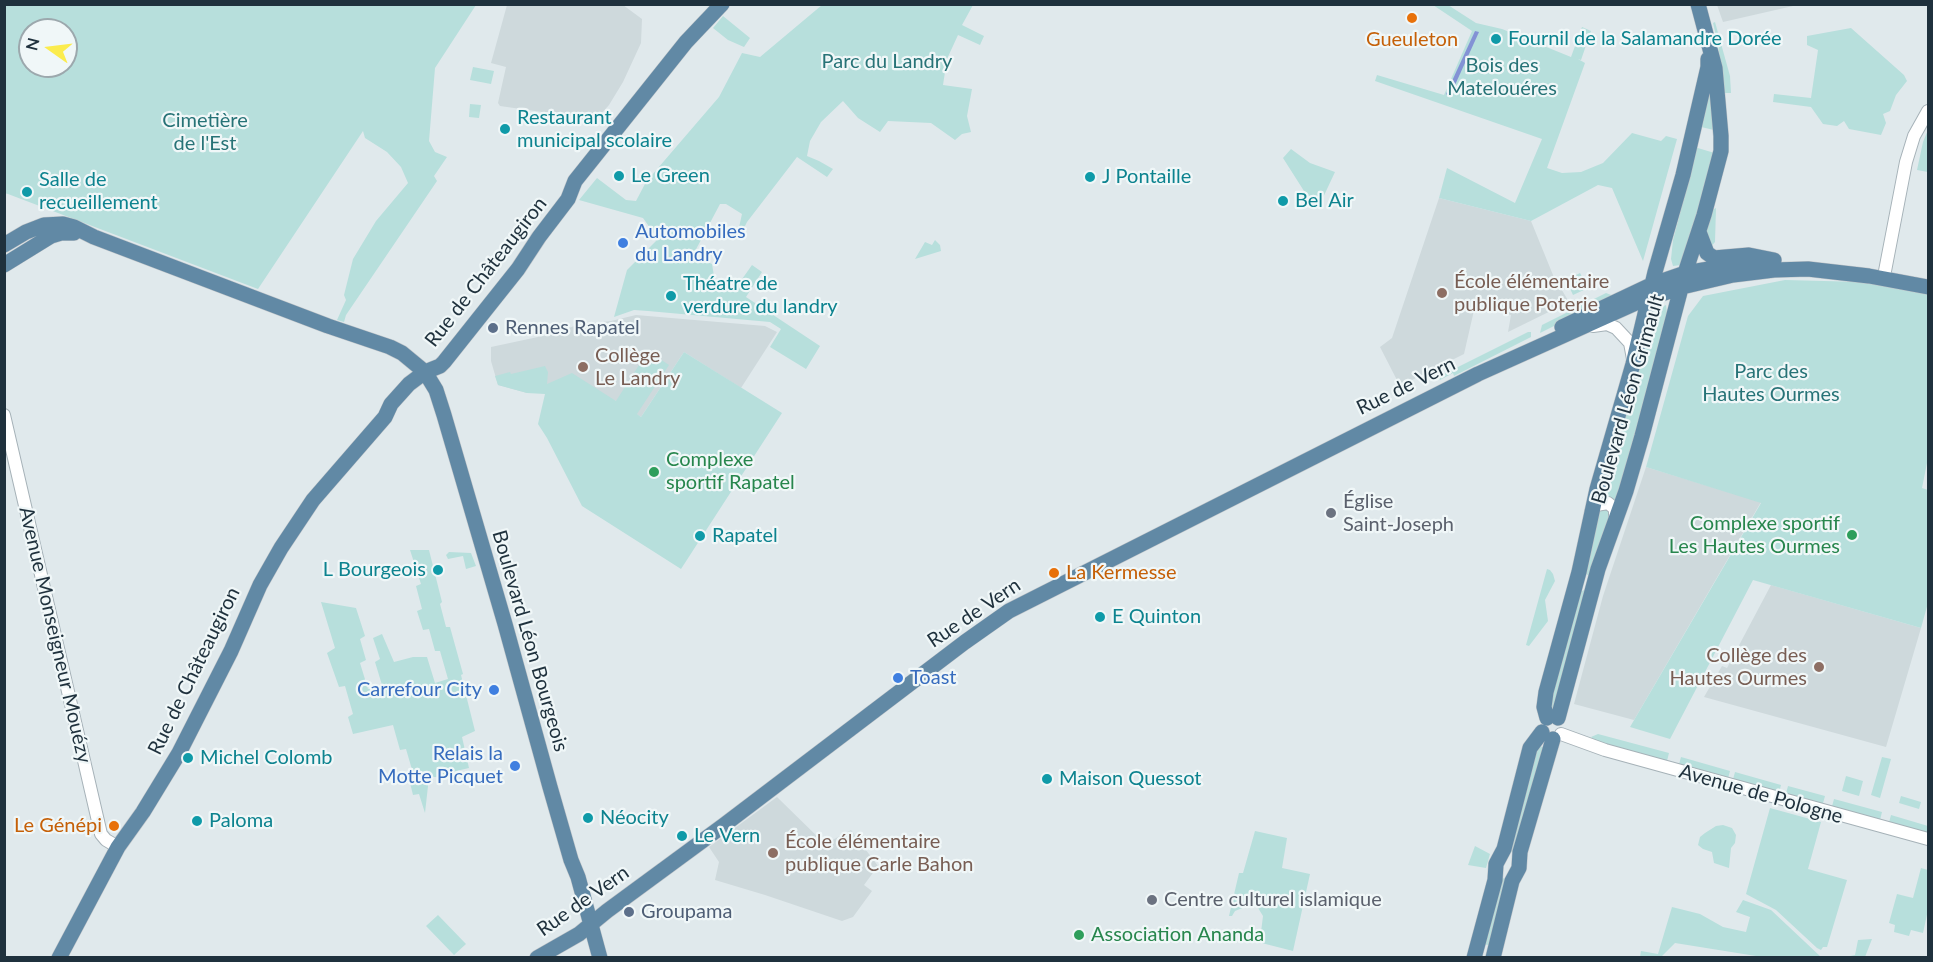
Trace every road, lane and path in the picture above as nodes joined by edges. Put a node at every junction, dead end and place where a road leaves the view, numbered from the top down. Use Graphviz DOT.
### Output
graph roads {
  1 [pos="1698,4"];
  2 [pos="717,10"];
  3 [pos="1709,47"];
  4 [pos="1929,111"];
  5 [pos="1699,232"];
  6 [pos="1667,234"];
  7 [pos="94,237"];
  8 [pos="4,245"];
  9 [pos="1774,260"];
  10 [pos="4,265"];
  11 [pos="1884,275"];
  12 [pos="1680,279"];
  13 [pos="1929,279"];
  14 [pos="1929,287"];
  15 [pos="1655,292"];
  16 [pos="1586,327"];
  17 [pos="1671,329"];
  18 [pos="1634,364"];
  19 [pos="424,372"];
  20 [pos="1478,374"];
  21 [pos="4,416"];
  22 [pos="1591,512"];
  23 [pos="1615,522"];
  24 [pos="1554,728"];
  25 [pos="1929,839"];
  26 [pos="118,847"];
  27 [pos="591,924"];
  28 [pos="59,957"];
  29 [pos="537,957"];
  30 [pos="600,957"];
  31 [pos="1474,957"];
  32 [pos="1493,957"];
  1 -- 3 [label="main road, Boulevard Léon Grimault"];
  2 -- 19 [label="main road, Rue de Châteaugiron"];
  3 -- 5 [label="main road, Boulevard Léon Grimault"];
  3 -- 6 [label="main road, Boulevard Léon Grimault"];
  4 -- 11 [label="street"];
  5 -- 9 [label="main road"];
  5 -- 12 [label="main road, Boulevard Léon Grimault"];
  6 -- 12 [label="main road"];
  6 -- 15 [label="main road, Boulevard Léon Grimault"];
  7 -- 8 [label="main road"];
  7 -- 10 [label="main road"];
  7 -- 19 [label="main road"];
  9 -- 11 [label="main road, Rue de Vern"];
  9 -- 12 [label="main road, Rue de Vern"];
  11 -- 12 [label="main road, Rue de Vern"];
  11 -- 13 [label="main road, Rue de Vern"];
  11 -- 14 [label="main road, Rue de Vern"];
  12 -- 15 [label="main road, Rue de Vern"];
  12 -- 17 [label="main road, Boulevard Léon Grimault"];
  15 -- 16 [label="main road, Rue de Vern"];
  15 -- 17 [label="main road"];
  15 -- 18 [label="main road, Boulevard Léon Grimault"];
  15 -- 20 [label="main road, Rue de Vern"];
  16 -- 18 [label="street"];
  16 -- 20 [label="main road, Rue de Vern"];
  17 -- 23 [label="main road, Boulevard Léon Grimault"];
  18 -- 22 [label="main road, Boulevard Léon Grimault"];
  19 -- 26 [label="main road, Rue de Châteaugiron"];
  19 -- 27 [label="main road, Boulevard Léon Bourgeois"];
  20 -- 27 [label="main road, Rue de Vern"];
  21 -- 26 [label="street, Avenue Monseigneur Mouézy"];
  22 -- 23 [label="street, Boulevard Léon Grimault"];
  22 -- 24 [label="main road, Boulevard Léon Grimault"];
  23 -- 24 [label="main road, Boulevard Léon Grimault"];
  24 -- 25 [label="street, Avenue de Pologne"];
  24 -- 31 [label="main road, Boulevard Léon Grimault"];
  24 -- 32 [label="main road, Boulevard Léon Grimault"];
  26 -- 28 [label="main road, Rue de Châteaugiron"];
  27 -- 29 [label="main road, Rue de Vern"];
  27 -- 30 [label="main road, Boulevard Léon Bourgeois"];
}
